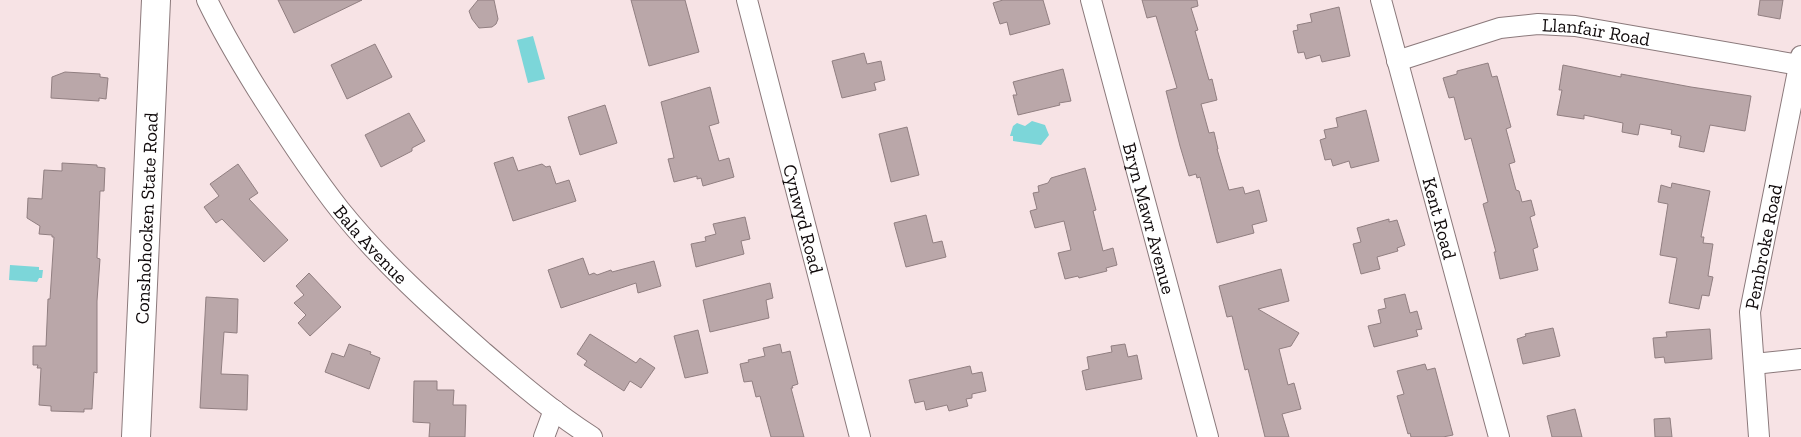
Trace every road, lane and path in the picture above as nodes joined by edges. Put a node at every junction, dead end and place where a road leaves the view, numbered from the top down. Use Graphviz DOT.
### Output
graph roads {
  1 [pos="157,0"];
  2 [pos="207,0"];
  3 [pos="747,0"];
  4 [pos="1092,0"];
  5 [pos="1381,0"];
  6 [pos="1800,61"];
  7 [pos="1397,62"];
  8 [pos="1801,359"];
  9 [pos="1754,364"];
  10 [pos="554,410"];
  11 [pos="136,437"];
  12 [pos="544,437"];
  13 [pos="592,437"];
  14 [pos="860,437"];
  15 [pos="1208,437"];
  16 [pos="1499,437"];
  17 [pos="1759,437"];
  1 -- 11 [label="main road, Conshohocken State Road"];
  2 -- 10 [label="street, Bala Avenue"];
  3 -- 14 [label="street, Cynwyd Road"];
  4 -- 15 [label="street, Bryn Mawr Avenue"];
  5 -- 7 [label="street, Kent Road"];
  6 -- 7 [label="street, Llanfair Road"];
  6 -- 9 [label="street, Pembroke Road"];
  7 -- 16 [label="street, Kent Road"];
  8 -- 9 [label="street"];
  9 -- 17 [label="street, Pembroke Road"];
  10 -- 12 [label="street"];
  10 -- 13 [label="street, Bala Avenue"];
}
